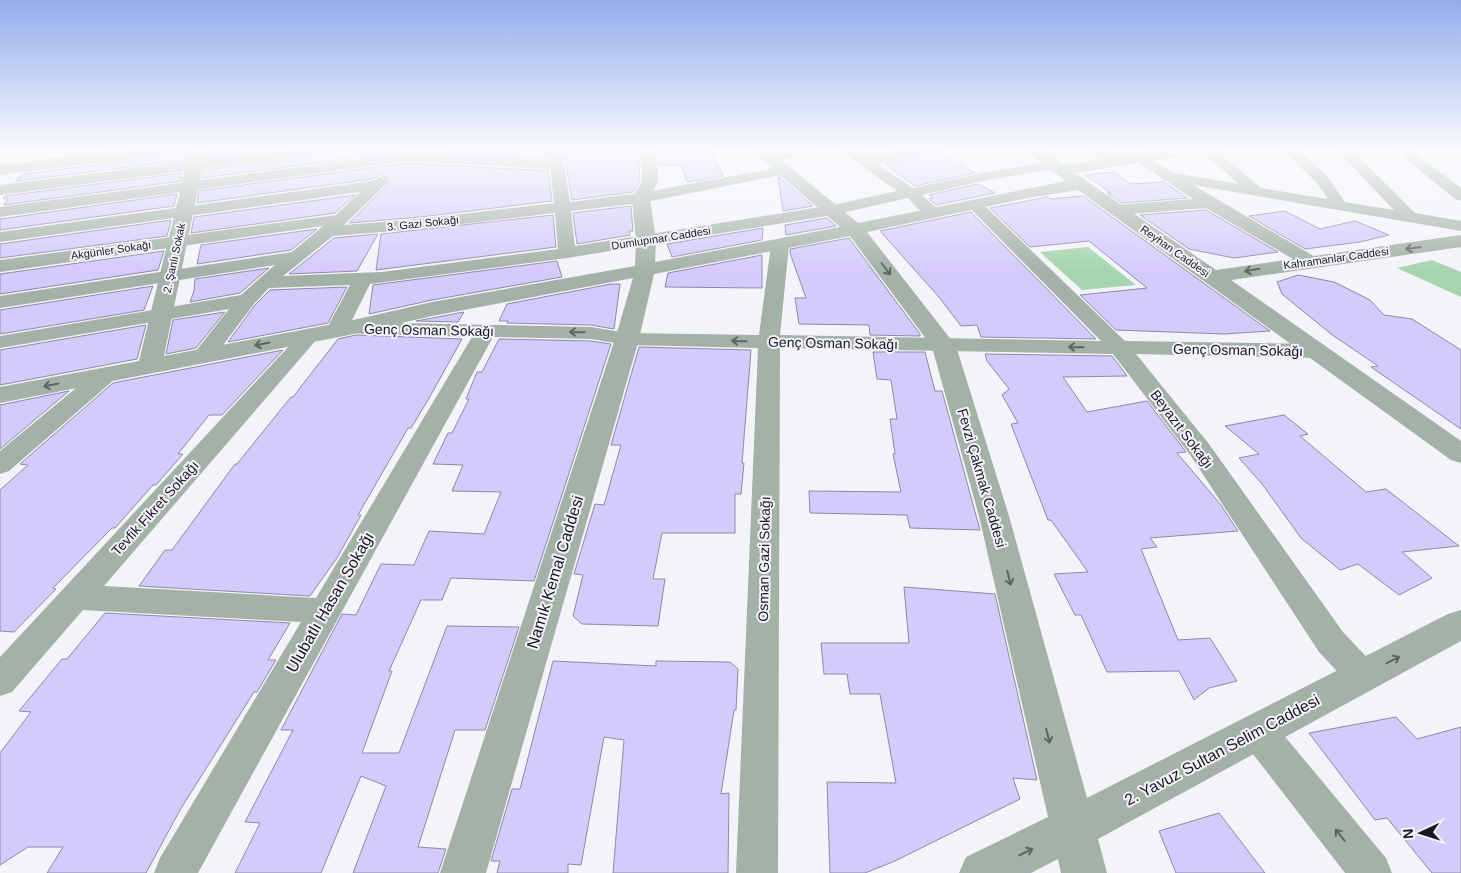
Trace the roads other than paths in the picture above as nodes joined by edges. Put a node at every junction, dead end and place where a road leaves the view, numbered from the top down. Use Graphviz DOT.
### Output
graph roads {
  1 [pos="161,191"];
  2 [pos="188,191"];
  3 [pos="337,191"];
  4 [pos="371,191"];
  5 [pos="562,191"];
  6 [pos="645,191"];
  7 [pos="678,191"];
  8 [pos="810,191"];
  9 [pos="907,191"];
  10 [pos="925,191"];
  11 [pos="1047,191"];
  12 [pos="1091,191"];
  13 [pos="1192,191"];
  14 [pos="1259,191"];
  15 [pos="1330,191"];
  16 [pos="1384,191"];
  17 [pos="912,194"];
  18 [pos="641,198"];
  19 [pos="1210,203"];
  20 [pos="1339,204"];
  21 [pos="975,205"];
  22 [pos="564,208"];
  23 [pos="833,210"];
  24 [pos="1118,210"];
  25 [pos="0,212"];
  26 [pos="184,213"];
  27 [pos="934,213"];
  28 [pos="1408,216"];
  29 [pos="341,219"];
  30 [pos="1461,226"];
  31 [pos="856,230"];
  32 [pos="328,231"];
  33 [pos="0,238"];
  34 [pos="179,240"];
  35 [pos="1461,242"];
  36 [pos="780,246"];
  37 [pos="567,253"];
  38 [pos="298,256"];
  39 [pos="646,256"];
  40 [pos="1311,262"];
  41 [pos="0,266"];
  42 [pos="171,276"];
  43 [pos="1211,276"];
  44 [pos="363,279"];
  45 [pos="264,284"];
  46 [pos="247,300"];
  47 [pos="0,302"];
  48 [pos="162,315"];
  49 [pos="332,331"];
  50 [pos="486,331"];
  51 [pos="627,339"];
  52 [pos="0,342"];
  53 [pos="769,342"];
  54 [pos="944,346"];
  55 [pos="1119,347"];
  56 [pos="1317,351"];
  57 [pos="203,356"];
  58 [pos="150,366"];
  59 [pos="107,374"];
  60 [pos="0,395"];
  61 [pos="1461,454"];
  62 [pos="0,465"];
  63 [pos="75,597"];
  64 [pos="325,611"];
  65 [pos="1456,633"];
  66 [pos="1362,676"];
  67 [pos="0,681"];
  68 [pos="1259,733"];
  69 [pos="1071,829"];
  70 [pos="175,873"];
  71 [pos="463,873"];
  72 [pos="757,873"];
  73 [pos="982,873"];
  74 [pos="1084,873"];
  75 [pos="1371,873"];
  1 -- 25 [label="street"];
  2 -- 26 [label="street, 2. Şanlı Sokak"];
  3 -- 26 [label="street"];
  4 -- 29 [label="street"];
  5 -- 22 [label="street"];
  6 -- 18 [label="street"];
  7 -- 18 [label="street, 3. Gazi Sokağı"];
  8 -- 23 [label="street, Fevzi Çakmak Caddesi"];
  9 -- 17 [label="street"];
  10 -- 17 [label="street, Dumlupınar Caddesi"];
  11 -- 21 [label="street"];
  12 -- 24 [label="street, Reyhan Caddesi"];
  13 -- 19 [label="street"];
  14 -- 20 [label="street"];
  15 -- 20 [label="street"];
  16 -- 28 [label="street"];
  17 -- 23 [label="street, Dumlupınar Caddesi"];
  17 -- 27 [label="street"];
  18 -- 22 [label="street, 3. Gazi Sokağı"];
  18 -- 39 [label="street"];
  19 -- 24 [label="street"];
  19 -- 40 [label="street"];
  20 -- 28 [label="street"];
  21 -- 27 [label="street"];
  21 -- 55 [label="street, Beyazıt Sokağı"];
  22 -- 32 [label="street, 3. Gazi Sokağı"];
  22 -- 37 [label="street"];
  23 -- 31 [label="street, Fevzi Çakmak Caddesi"];
  23 -- 39 [label="street, Dumlupınar Caddesi"];
  24 -- 43 [label="street, Reyhan Caddesi"];
  26 -- 33 [label="street"];
  26 -- 34 [label="street, 2. Şanlı Sokak"];
  27 -- 31 [label="street"];
  28 -- 30 [label="street"];
  29 -- 32 [label="street"];
  29 -- 34 [label="street, Akgünler Sokağı"];
  31 -- 36 [label="street"];
  31 -- 54 [label="street, Fevzi Çakmak Caddesi, one-way"];
  32 -- 38 [label="street"];
  34 -- 41 [label="street, Akgünler Sokağı"];
  34 -- 42 [label="street, 2. Şanlı Sokak"];
  35 -- 40 [label="street, Kahramanlar Caddesi, one-way"];
  36 -- 39 [label="street"];
  36 -- 53 [label="street, Osman Gazi Sokağı"];
  37 -- 39 [label="street, Dumlupınar Caddesi"];
  37 -- 44 [label="street, Dumlupınar Caddesi"];
  38 -- 42 [label="street"];
  38 -- 45 [label="street"];
  39 -- 49 [label="street"];
  39 -- 51 [label="street, Namık Kemal Caddesi"];
  40 -- 43 [label="street, Kahramanlar Caddesi, one-way"];
  42 -- 47 [label="street"];
  42 -- 48 [label="street, 2. Şanlı Sokak"];
  43 -- 56 [label="street, Reyhan Caddesi"];
  44 -- 45 [label="street, Dumlupınar Caddesi"];
  44 -- 49 [label="street, Tevfik Fikret Sokağı"];
  45 -- 46 [label="street"];
  46 -- 48 [label="street"];
  46 -- 57 [label="street"];
  48 -- 52 [label="street"];
  48 -- 58 [label="street, 2. Şanlı Sokak"];
  49 -- 50 [label="street, Genç Osman Sokağı"];
  49 -- 57 [label="street, one-way"];
  49 -- 63 [label="street, Tevfik Fikret Sokağı"];
  51 -- 50 [label="street, Genç Osman Sokağı, one-way"];
  50 -- 64 [label="street, Ulubatlı Hasan Sokağı"];
  53 -- 51 [label="street, Genç Osman Sokağı, one-way"];
  51 -- 71 [label="street, Namık Kemal Caddesi"];
  53 -- 54 [label="street, Genç Osman Sokağı"];
  53 -- 72 [label="street, Osman Gazi Sokağı"];
  55 -- 54 [label="street, Genç Osman Sokağı, one-way"];
  54 -- 69 [label="street, Fevzi Çakmak Caddesi, one-way"];
  55 -- 56 [label="street, Genç Osman Sokağı"];
  55 -- 66 [label="street, Beyazıt Sokağı"];
  56 -- 61 [label="street, Reyhan Caddesi"];
  57 -- 58 [label="street"];
  58 -- 59 [label="street"];
  59 -- 60 [label="street, one-way"];
  59 -- 62 [label="street"];
  63 -- 64 [label="street"];
  63 -- 67 [label="street, Tevfik Fikret Sokağı"];
  64 -- 70 [label="street, Ulubatlı Hasan Sokağı"];
  66 -- 65 [label="street, 2. Yavuz Sultan Selim Caddesi, one-way"];
  66 -- 68 [label="street, 2. Yavuz Sultan Selim Caddesi"];
  68 -- 69 [label="street, 2. Yavuz Sultan Selim Caddesi"];
  75 -- 68 [label="street, one-way"];
  73 -- 69 [label="street, 2. Yavuz Sultan Selim Caddesi, one-way"];
  69 -- 74 [label="street, Fevzi Çakmak Caddesi"];
}
